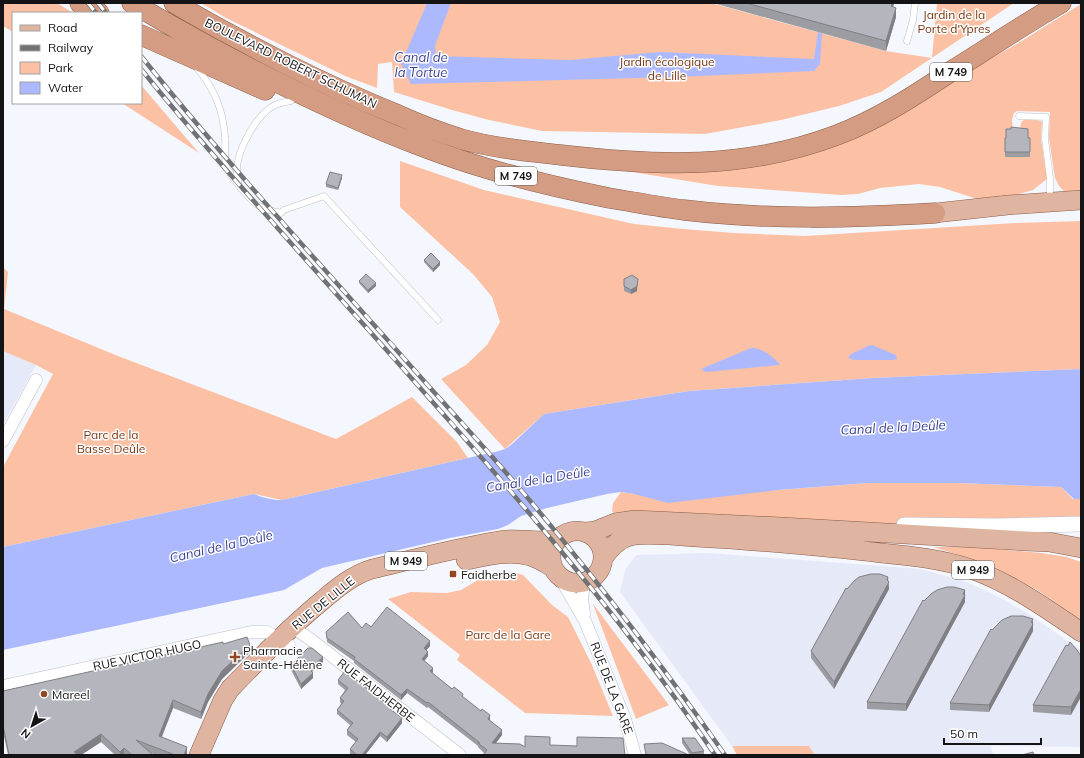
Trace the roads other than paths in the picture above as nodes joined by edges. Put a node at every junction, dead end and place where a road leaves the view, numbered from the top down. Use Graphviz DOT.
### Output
graph roads {
  1 [pos="80,3"];
  2 [pos="132,3"];
  3 [pos="174,3"];
  4 [pos="915,3"];
  5 [pos="1050,3"];
  6 [pos="1060,3"];
  7 [pos="97,12"];
  8 [pos="1019,28"];
  9 [pos="142,35"];
  10 [pos="907,41"];
  11 [pos="184,54"];
  12 [pos="291,101"];
  13 [pos="1019,116"];
  14 [pos="430,150"];
  15 [pos="239,186"];
  16 [pos="1081,200"];
  17 [pos="1050,202"];
  18 [pos="1081,209"];
  19 [pos="935,213"];
  20 [pos="438,320"];
  21 [pos="36,380"];
  22 [pos="3,441"];
  23 [pos="1081,524"];
  24 [pos="781,527"];
  25 [pos="586,532"];
  26 [pos="556,540"];
  27 [pos="1081,548"];
  28 [pos="603,558"];
  29 [pos="556,572"];
  30 [pos="584,582"];
  31 [pos="585,621"];
  32 [pos="1081,632"];
  33 [pos="290,636"];
  34 [pos="3,686"];
  35 [pos="199,755"];
  36 [pos="207,755"];
  37 [pos="460,755"];
  38 [pos="635,755"];
  1 -- 7 [label="highway"];
  2 -- 14 [label="highway, BOULEVARD ROBERT SCHUMAN / M 749"];
  3 -- 8 [label="highway, BOULEVARD ROBERT SCHUMAN / M 749"];
  4 -- 10 [label="lane"];
  5 -- 8 [label="street"];
  6 -- 8 [label="highway, BOULEVARD ROBERT SCHUMAN / M 749"];
  9 -- 11 [label="highway"];
  11 -- 12 [label="highway"];
  11 -- 15 [label="lane"];
  12 -- 14 [label="highway"];
  12 -- 15 [label="lane"];
  13 -- 17 [label="lane"];
  14 -- 19 [label="highway, BOULEVARD ROBERT SCHUMAN / M 749"];
  15 -- 20 [label="lane"];
  16 -- 17 [label="main road"];
  17 -- 19 [label="main road"];
  18 -- 19 [label="main road, M 749"];
  21 -- 22 [label="street"];
  23 -- 24 [label="street"];
  24 -- 25 [label="main road"];
  24 -- 27 [label="main road"];
  25 -- 26 [label="main road"];
  25 -- 28 [label="main road"];
  26 -- 29 [label="main road"];
  26 -- 33 [label="main road, RUE DE LILLE / M 949"];
  28 -- 30 [label="main road"];
  28 -- 32 [label="main road, M 949"];
  29 -- 30 [label="main road"];
  29 -- 31 [label="street, RUE DE LA GARE"];
  29 -- 33 [label="main road, RUE DE LILLE / M 949"];
  30 -- 31 [label="street, RUE DE LA GARE"];
  31 -- 38 [label="street, RUE DE LA GARE"];
  33 -- 34 [label="street, RUE VICTOR HUGO"];
  33 -- 35 [label="main road, RUE DE LILLE / M 949"];
  33 -- 36 [label="main road, RUE DE LILLE / M 949"];
  33 -- 37 [label="street, RUE FAIDHERBE"];
}
